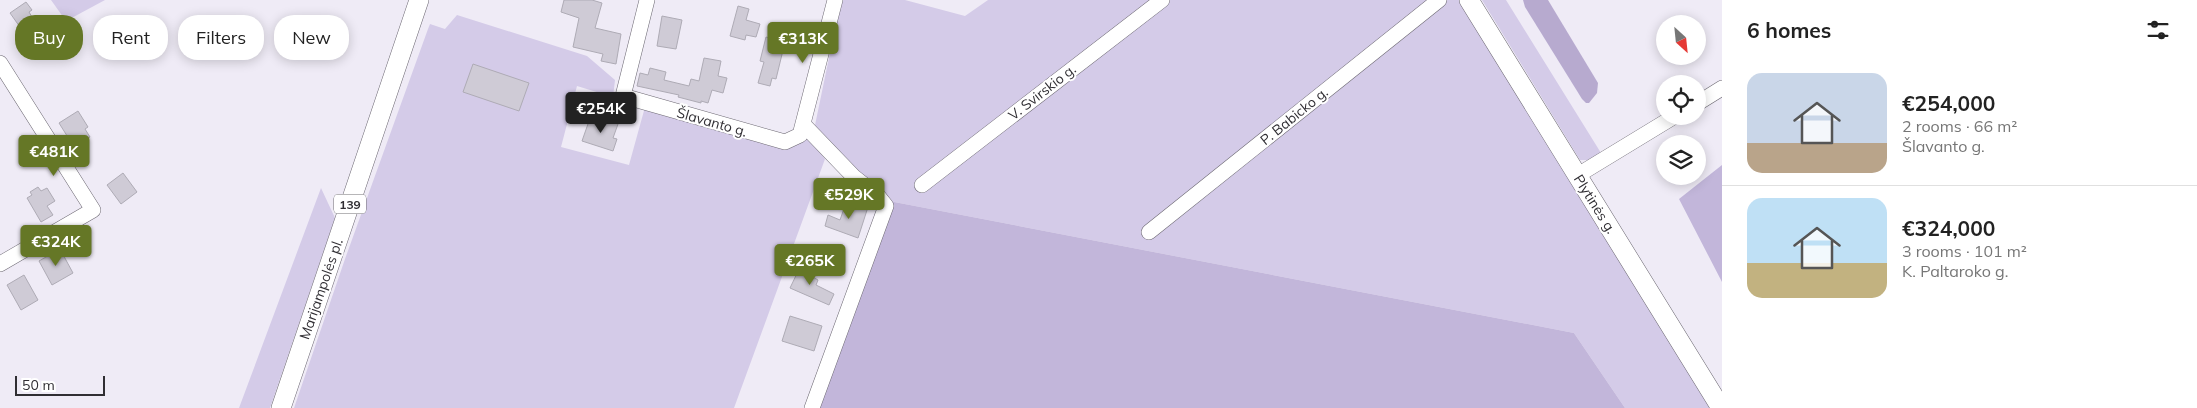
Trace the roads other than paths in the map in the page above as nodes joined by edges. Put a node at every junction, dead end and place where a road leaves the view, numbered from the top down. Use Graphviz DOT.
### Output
graph roads {
  1 [pos="419,0"];
  2 [pos="647,0"];
  3 [pos="835,0"];
  4 [pos="1162,0"];
  5 [pos="1439,0"];
  6 [pos="1469,0"];
  7 [pos="0,63"];
  8 [pos="1722,88"];
  9 [pos="1706,98"];
  10 [pos="1660,125"];
  11 [pos="801,130"];
  12 [pos="1578,175"];
  13 [pos="922,185"];
  14 [pos="1149,232"];
  15 [pos="0,264"];
  16 [pos="281,408"];
  17 [pos="812,408"];
  18 [pos="1721,408"];
  1 -- 16 [label="main road, Marijampolės pl. / 139"];
  2 -- 11 [label="street, Šlavanto g."];
  3 -- 11 [label="street"];
  4 -- 13 [label="street, V. Svirskio g."];
  5 -- 14 [label="street, P. Babicko g."];
  6 -- 12 [label="main road, Plytinės g."];
  7 -- 15 [label="street"];
  8 -- 9 [label="street"];
  10 -- 12 [label="street"];
  11 -- 17 [label="street"];
  12 -- 18 [label="main road, Plytinės g."];
}
